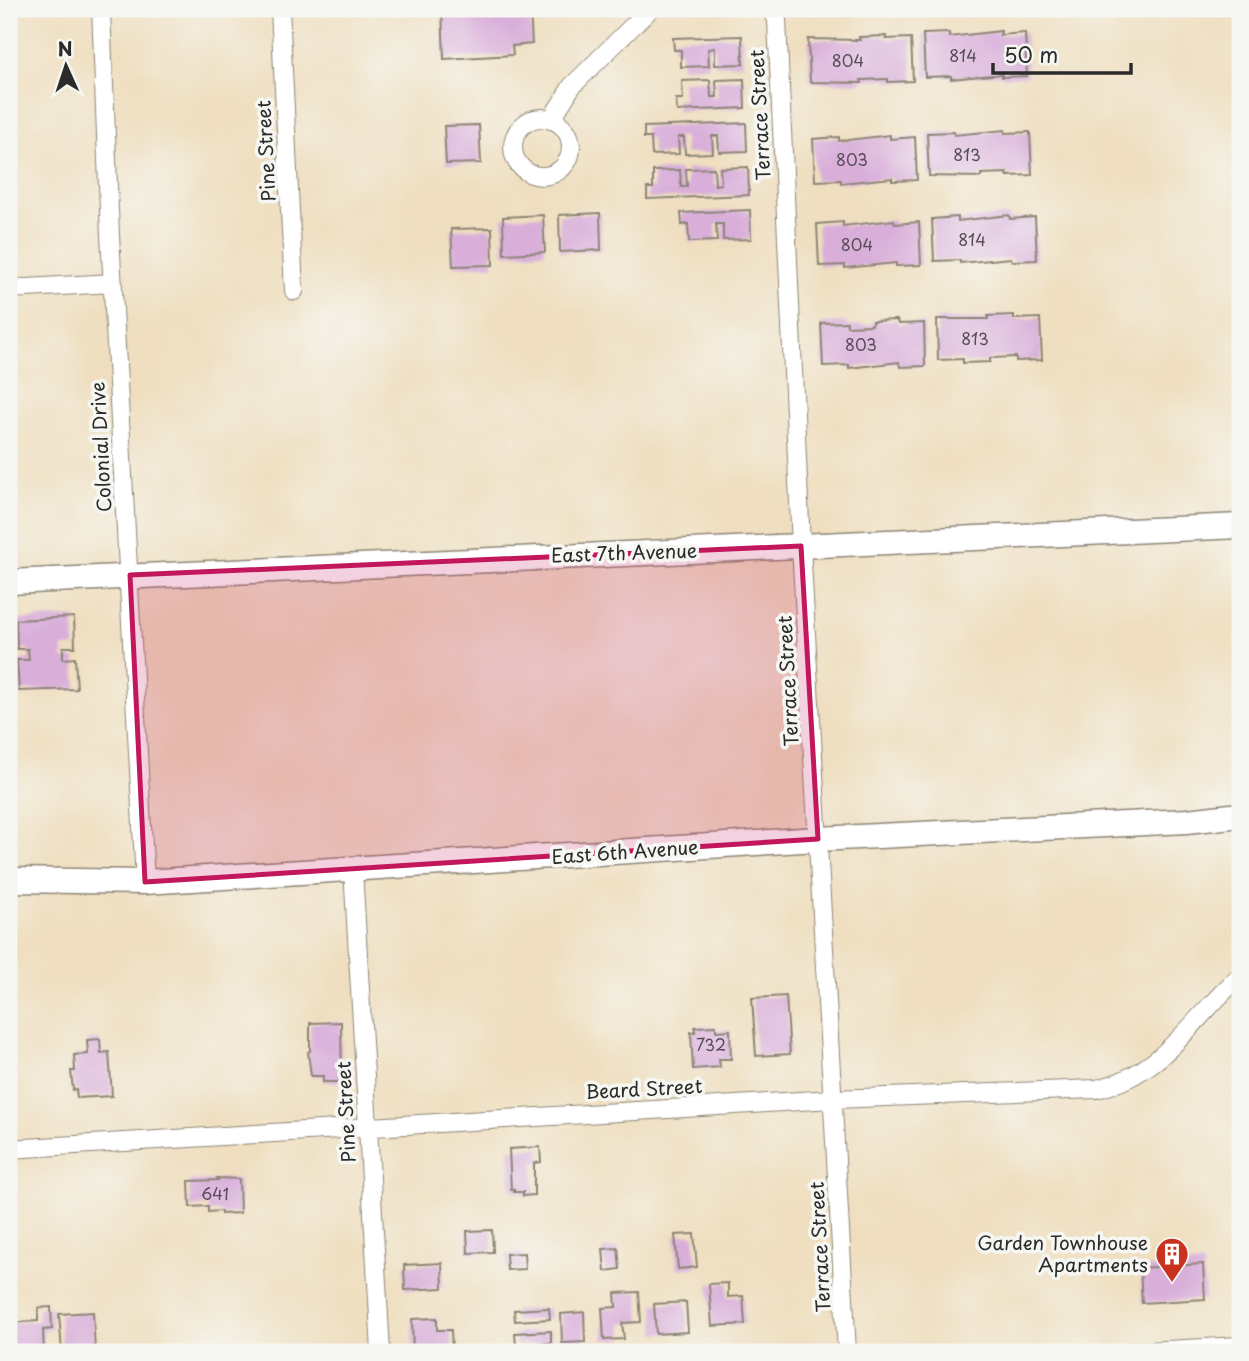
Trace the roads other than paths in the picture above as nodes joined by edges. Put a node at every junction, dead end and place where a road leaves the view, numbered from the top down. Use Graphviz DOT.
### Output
graph roads {
  1 [pos="101,9"];
  2 [pos="280,9"];
  3 [pos="650,9"];
  4 [pos="772,9"];
  5 [pos="551,120"];
  6 [pos="113,283"];
  7 [pos="9,289"];
  8 [pos="294,291"];
  9 [pos="1240,526"];
  10 [pos="801,546"];
  11 [pos="130,575"];
  12 [pos="9,582"];
  13 [pos="1240,815"];
  14 [pos="818,839"];
  15 [pos="353,869"];
  16 [pos="9,880"];
  17 [pos="145,882"];
  18 [pos="1240,976"];
  19 [pos="833,1099"];
  20 [pos="368,1127"];
  21 [pos="9,1149"];
  22 [pos="1240,1346"];
  23 [pos="381,1352"];
  24 [pos="847,1352"];
  25 [pos="1131,1352"];
  1 -- 6 [label="street, Colonial Drive"];
  2 -- 8 [label="street, Pine Street"];
  3 -- 5 [label="street"];
  4 -- 10 [label="street, Terrace Street"];
  6 -- 7 [label="street"];
  6 -- 11 [label="street, Colonial Drive"];
  9 -- 10 [label="street, East 7th Avenue"];
  10 -- 11 [label="street, East 7th Avenue"];
  10 -- 14 [label="street, Terrace Street"];
  11 -- 12 [label="street, East 7th Avenue"];
  11 -- 17 [label="street, Colonial Drive"];
  13 -- 14 [label="street, East 6th Avenue"];
  14 -- 15 [label="street, East 6th Avenue"];
  14 -- 19 [label="street, Terrace Street"];
  15 -- 17 [label="street, East 6th Avenue"];
  15 -- 20 [label="street, Pine Street"];
  16 -- 17 [label="street, East 6th Avenue"];
  18 -- 19 [label="street, Beard Street"];
  19 -- 20 [label="street, Beard Street"];
  19 -- 24 [label="street, Terrace Street"];
  20 -- 21 [label="street, Beard Street"];
  20 -- 23 [label="street, Pine Street"];
  22 -- 25 [label="street"];
}
